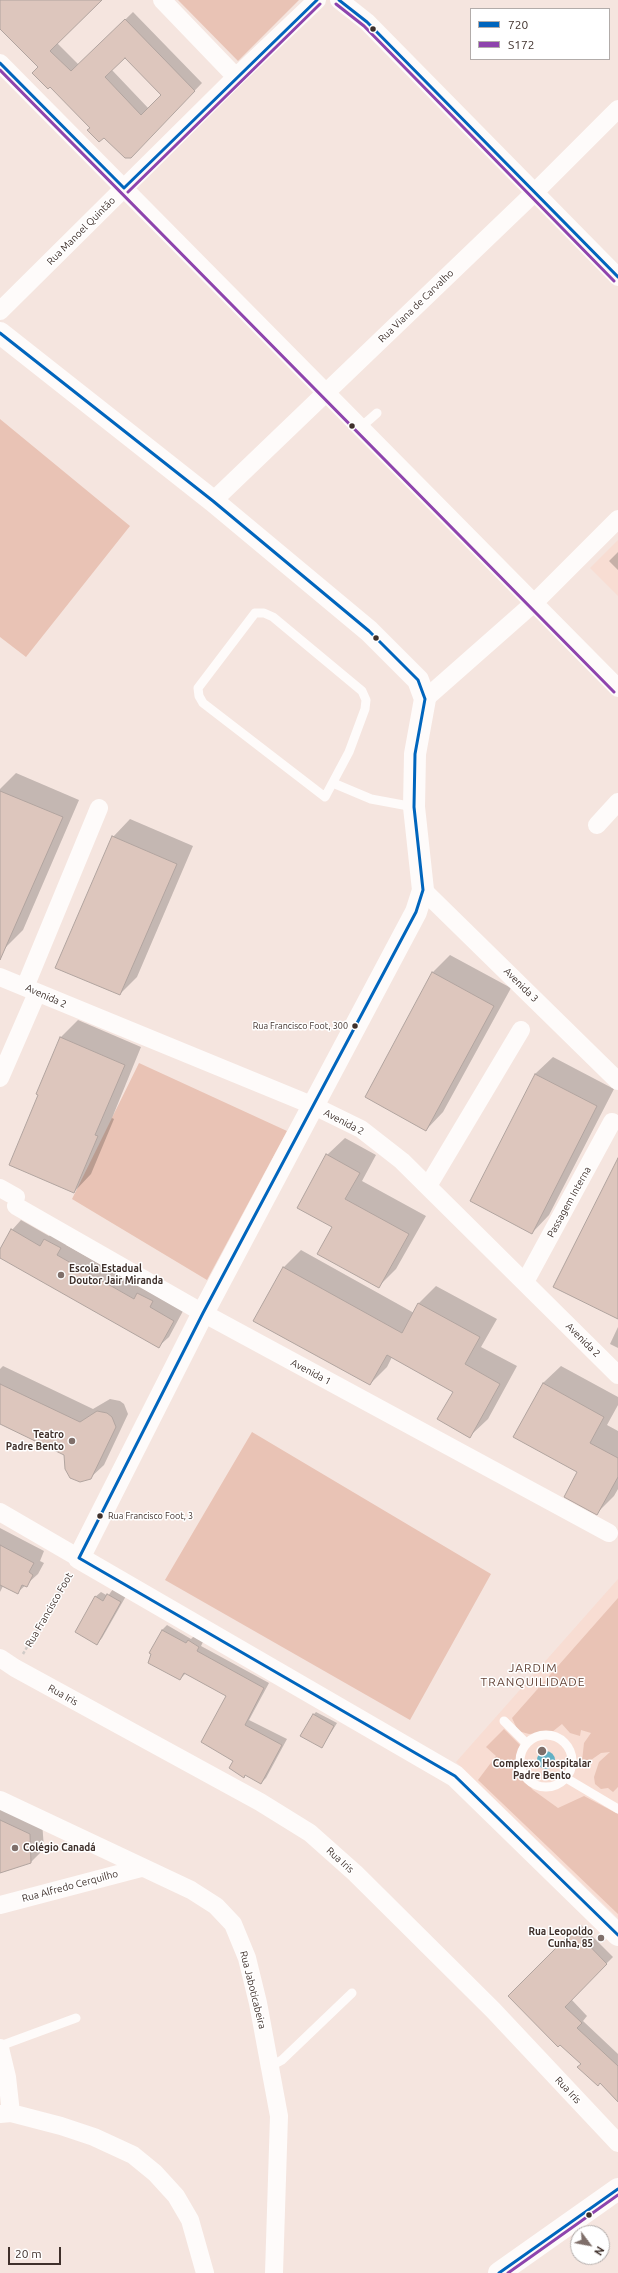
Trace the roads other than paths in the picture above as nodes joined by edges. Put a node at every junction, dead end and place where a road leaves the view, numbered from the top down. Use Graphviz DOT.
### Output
graph roads {
  1 [pos="162,0"];
  2 [pos="317,0"];
  3 [pos="339,0"];
  4 [pos="0,63"];
  5 [pos="236,77"];
  6 [pos="618,109"];
  7 [pos="124,188"];
  8 [pos="534,193"];
  9 [pos="618,277"];
  10 [pos="0,311"];
  11 [pos="0,332"];
  12 [pos="326,392"];
  13 [pos="376,413"];
  14 [pos="361,427"];
  15 [pos="213,501"];
  16 [pos="618,519"];
  17 [pos="535,602"];
  18 [pos="618,688"];
  19 [pos="425,699"];
  20 [pos="333,783"];
  21 [pos="618,802"];
  22 [pos="414,807"];
  23 [pos="99,808"];
  24 [pos="597,825"];
  25 [pos="423,890"];
  26 [pos="0,977"];
  27 [pos="31,990"];
  28 [pos="521,1030"];
  29 [pos="0,1078"];
  30 [pos="618,1081"];
  31 [pos="314,1106"];
  32 [pos="612,1122"];
  33 [pos="428,1186"];
  34 [pos="0,1188"];
  35 [pos="525,1282"];
  36 [pos="202,1313"];
  37 [pos="618,1375"];
  38 [pos="0,1512"];
  39 [pos="609,1533"];
  40 [pos="79,1558"];
  41 [pos="0,1658"];
  42 [pos="504,1721"];
  43 [pos="526,1743"];
  44 [pos="566,1778"];
  45 [pos="0,1800"];
  46 [pos="618,1808"];
  47 [pos="141,1868"];
  48 [pos="0,1904"];
  49 [pos="618,1935"];
  50 [pos="352,1993"];
  51 [pos="76,2018"];
  52 [pos="0,2047"];
  53 [pos="271,2066"];
  54 [pos="5,2114"];
  55 [pos="618,2144"];
  56 [pos="618,2189"];
  57 [pos="206,2273"];
  58 [pos="274,2273"];
  59 [pos="499,2273"];
  1 -- 5 [label="street"];
  2 -- 5 [label="street, Rua Manoel Quintão"];
  3 -- 8 [label="street"];
  4 -- 7 [label="street"];
  5 -- 7 [label="street, Rua Manoel Quintão"];
  6 -- 8 [label="street, Rua Viana de Carvalho"];
  7 -- 10 [label="street, Rua Manoel Quintão"];
  7 -- 12 [label="street"];
  8 -- 9 [label="street"];
  8 -- 12 [label="street, Rua Viana de Carvalho"];
  11 -- 15 [label="street"];
  12 -- 14 [label="street"];
  12 -- 15 [label="street, Rua Viana de Carvalho"];
  13 -- 14 [label="lane"];
  14 -- 17 [label="street"];
  15 -- 19 [label="street"];
  16 -- 17 [label="street"];
  17 -- 18 [label="street"];
  17 -- 19 [label="street"];
  19 -- 22 [label="street"];
  20 -- 20 [label="lane"];
  20 -- 22 [label="lane"];
  21 -- 24 [label="street"];
  22 -- 25 [label="street"];
  23 -- 27 [label="street"];
  25 -- 30 [label="street, Avenida 3"];
  25 -- 31 [label="street"];
  26 -- 27 [label="street, Avenida 2"];
  27 -- 29 [label="street"];
  27 -- 31 [label="street, Avenida 2"];
  28 -- 33 [label="street"];
  31 -- 33 [label="street, Avenida 2"];
  31 -- 36 [label="street"];
  32 -- 35 [label="street, Passagem Interna"];
  33 -- 35 [label="street, Avenida 2"];
  34 -- 36 [label="street, Avenida 1"];
  35 -- 37 [label="street, Avenida 2"];
  36 -- 39 [label="street, Avenida 1"];
  36 -- 40 [label="street"];
  38 -- 40 [label="street"];
  40 -- 49 [label="street"];
  41 -- 55 [label="street, Rua Iris"];
  42 -- 43 [label="lane"];
  43 -- 44 [label="lane"];
  43 -- 44 [label="lane"];
  44 -- 46 [label="lane"];
  45 -- 47 [label="street, Rua Jaboticabeira"];
  47 -- 48 [label="street, Rua Alfredo Cerquilho"];
  47 -- 53 [label="street, Rua Jaboticabeira"];
  50 -- 53 [label="lane"];
  51 -- 52 [label="lane"];
  52 -- 54 [label="street"];
  53 -- 58 [label="street, Rua Jaboticabeira"];
  54 -- 57 [label="street"];
  56 -- 59 [label="street"];
}
